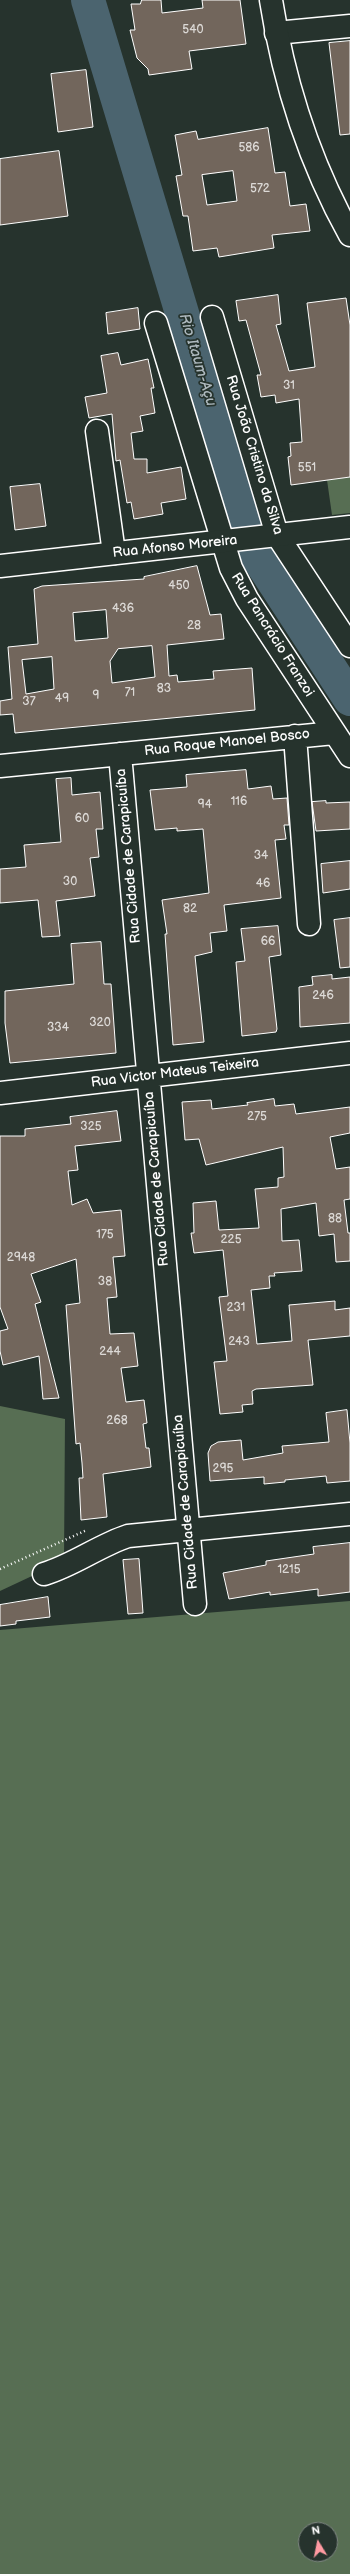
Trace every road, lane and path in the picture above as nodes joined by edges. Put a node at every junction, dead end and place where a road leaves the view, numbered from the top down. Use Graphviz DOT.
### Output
graph roads {
  1 [pos="271,0"];
  2 [pos="350,26"];
  3 [pos="276,33"];
  4 [pos="350,235"];
  5 [pos="212,317"];
  6 [pos="156,323"];
  7 [pos="97,431"];
  8 [pos="350,527"];
  9 [pos="270,536"];
  10 [pos="229,540"];
  11 [pos="114,553"];
  12 [pos="0,566"];
  13 [pos="350,646"];
  14 [pos="334,733"];
  15 [pos="295,736"];
  16 [pos="120,754"];
  17 [pos="350,756"];
  18 [pos="0,766"];
  19 [pos="309,924"];
  20 [pos="350,1053"];
  21 [pos="148,1076"];
  22 [pos="0,1093"];
  23 [pos="350,1514"];
  24 [pos="189,1530"];
  25 [pos="44,1574"];
  26 [pos="195,1604"];
  1 -- 3 [label="street"];
  2 -- 3 [label="street"];
  3 -- 4 [label="street"];
  5 -- 9 [label="street, Rua João Cristino da Silva"];
  6 -- 10 [label="street, Rua Pancrácio Franzoi"];
  7 -- 11 [label="street"];
  8 -- 9 [label="street, Rua Afonso Moreira"];
  9 -- 10 [label="street, Rua Afonso Moreira"];
  9 -- 13 [label="street, Rua João Cristino da Silva"];
  10 -- 11 [label="street, Rua Afonso Moreira"];
  10 -- 14 [label="street, Rua Pancrácio Franzoi"];
  11 -- 12 [label="street, Rua Afonso Moreira"];
  14 -- 15 [label="street, Rua Roque Manoel Bosco"];
  14 -- 17 [label="street, Rua Pancrácio Franzoi"];
  15 -- 16 [label="street, Rua Roque Manoel Bosco"];
  15 -- 19 [label="street"];
  16 -- 18 [label="street, Rua Roque Manoel Bosco"];
  16 -- 21 [label="street, Rua Cidade de Carapicuíba"];
  20 -- 21 [label="street, Rua Victor Mateus Teixeira"];
  21 -- 22 [label="street, Rua Victor Mateus Teixeira"];
  21 -- 24 [label="street, Rua Cidade de Carapicuíba"];
  23 -- 24 [label="street"];
  24 -- 25 [label="street"];
  24 -- 26 [label="street, Rua Cidade de Carapicuíba"];
}
